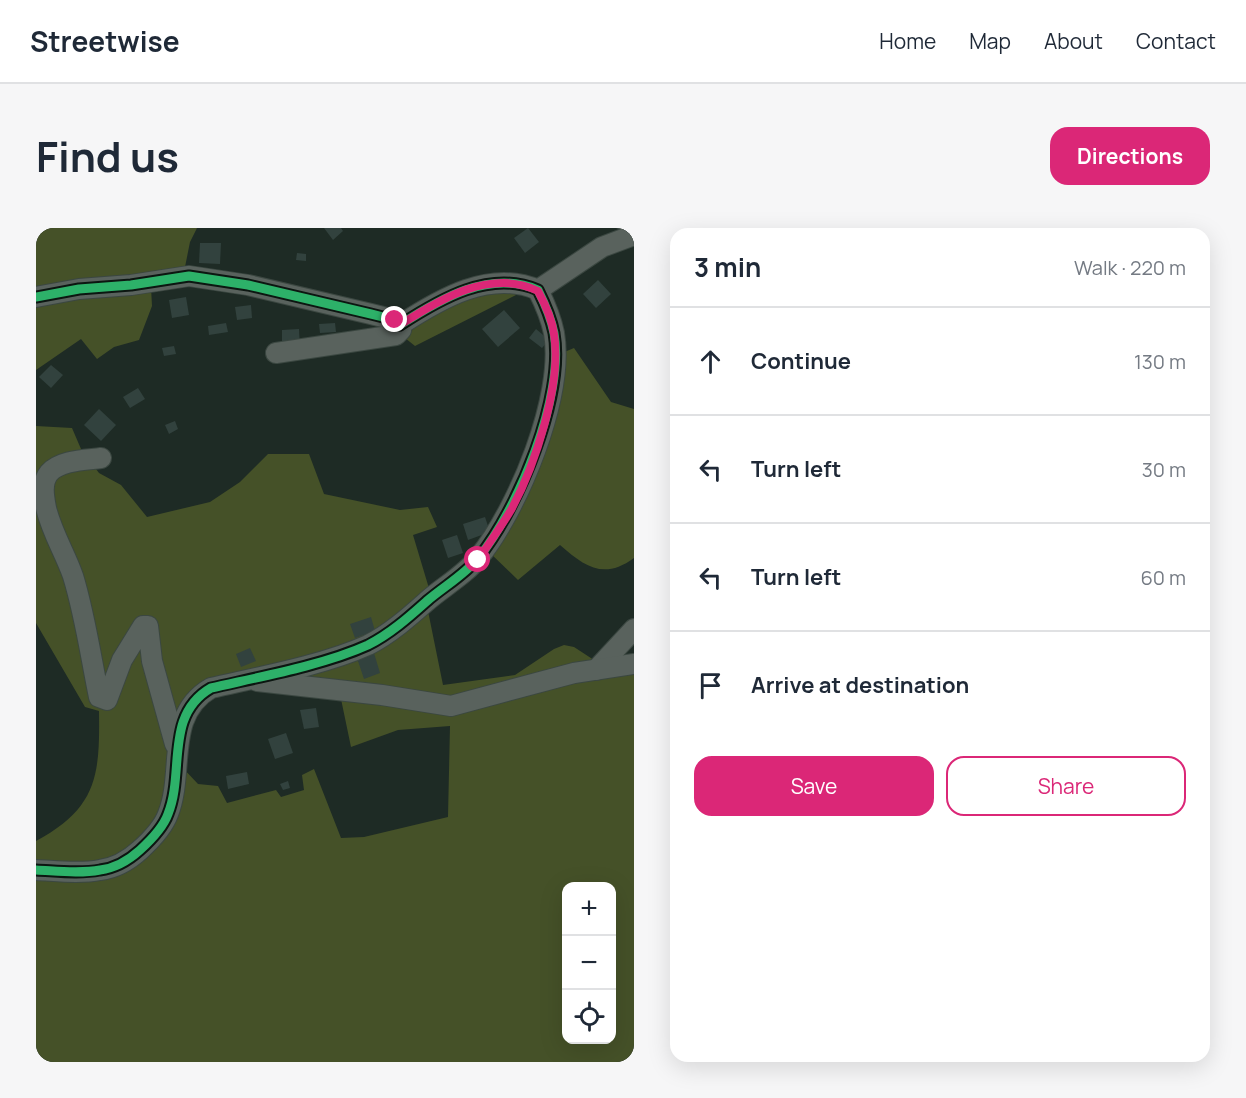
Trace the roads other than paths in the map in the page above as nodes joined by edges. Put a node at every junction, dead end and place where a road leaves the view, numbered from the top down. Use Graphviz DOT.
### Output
graph roads {
  1 [pos="634,235"];
  2 [pos="538,291"];
  3 [pos="36,297"];
  4 [pos="400,325"];
  5 [pos="276,353"];
  6 [pos="101,458"];
  7 [pos="634,629"];
  8 [pos="634,664"];
  9 [pos="596,670"];
  10 [pos="248,680"];
  11 [pos="176,746"];
  12 [pos="36,870"];
  1 -- 2 [label="street"];
  2 -- 4 [label="street"];
  2 -- 10 [label="street"];
  3 -- 4 [label="street"];
  4 -- 5 [label="street"];
  6 -- 11 [label="street"];
  7 -- 9 [label="street"];
  8 -- 9 [label="street"];
  9 -- 10 [label="street"];
  10 -- 11 [label="street"];
  11 -- 12 [label="street"];
}
